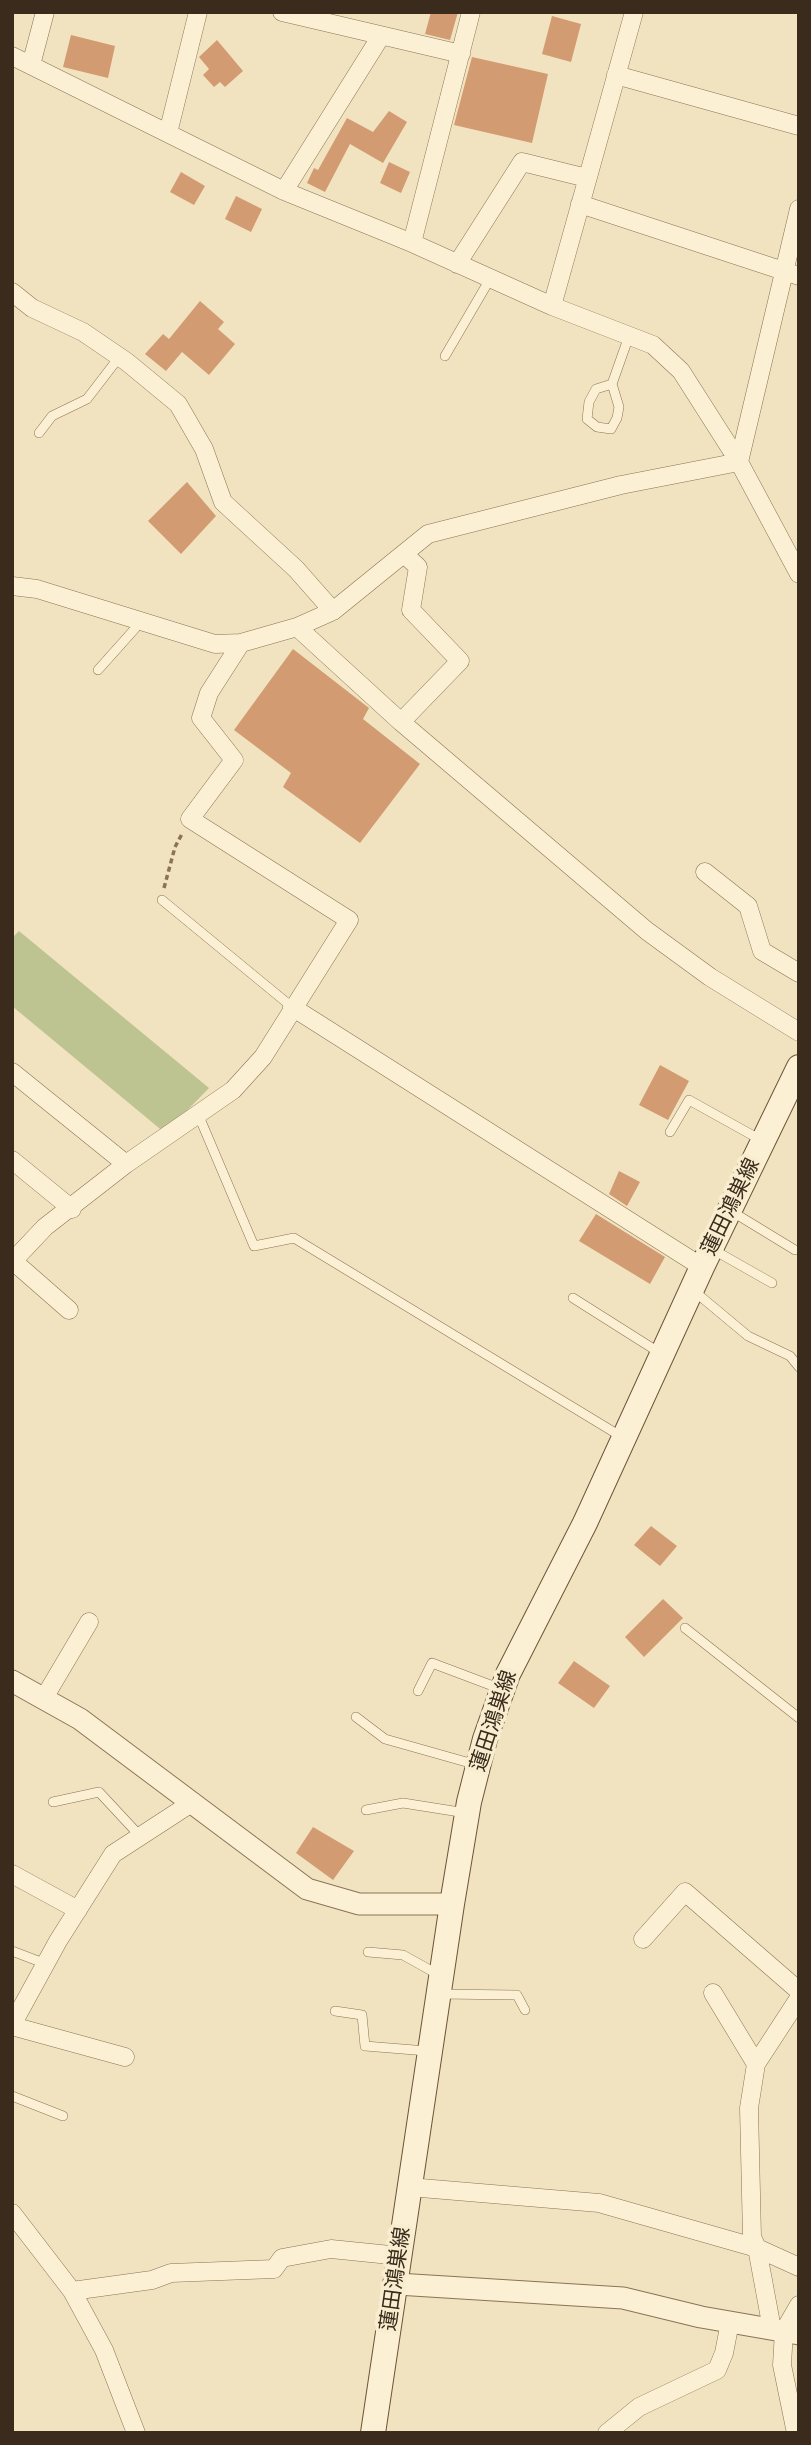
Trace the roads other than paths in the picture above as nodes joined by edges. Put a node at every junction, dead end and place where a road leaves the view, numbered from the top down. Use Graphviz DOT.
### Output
graph roads {
  1 [pos="45,12"];
  2 [pos="198,12"];
  3 [pos="282,12"];
  4 [pos="471,12"];
  5 [pos="634,12"];
  6 [pos="330,18"];
  7 [pos="381,36"];
  8 [pos="461,54"];
  9 [pos="12,56"];
  10 [pos="31,65"];
  11 [pos="616,75"];
  12 [pos="799,126"];
  13 [pos="168,133"];
  14 [pos="587,178"];
  15 [pos="284,191"];
  16 [pos="580,204"];
  17 [pos="799,209"];
  18 [pos="412,243"];
  19 [pos="457,264"];
  20 [pos="791,273"];
  21 [pos="490,279"];
  22 [pos="12,292"];
  23 [pos="552,306"];
  24 [pos="629,336"];
  25 [pos="120,356"];
  26 [pos="445,356"];
  27 [pos="612,383"];
  28 [pos="39,433"];
  29 [pos="739,462"];
  30 [pos="404,554"];
  31 [pos="799,573"];
  32 [pos="12,586"];
  33 [pos="334,611"];
  34 [pos="139,623"];
  35 [pos="297,627"];
  36 [pos="241,643"];
  37 [pos="97,670"];
  38 [pos="401,722"];
  39 [pos="705,872"];
  40 [pos="162,900"];
  41 [pos="799,973"];
  42 [pos="292,1007"];
  43 [pos="799,1032"];
  44 [pos="799,1066"];
  45 [pos="12,1072"];
  46 [pos="198,1114"];
  47 [pos="670,1132"];
  48 [pos="763,1140"];
  49 [pos="12,1160"];
  50 [pos="126,1164"];
  51 [pos="72,1209"];
  52 [pos="729,1210"];
  53 [pos="795,1250"];
  54 [pos="14,1257"];
  55 [pos="701,1268"];
  56 [pos="772,1283"];
  57 [pos="573,1298"];
  58 [pos="69,1310"];
  59 [pos="662,1354"];
  60 [pos="799,1367"];
  61 [pos="623,1438"];
  62 [pos="89,1622"];
  63 [pos="685,1629"];
  64 [pos="12,1681"];
  65 [pos="418,1690"];
  66 [pos="502,1690"];
  67 [pos="44,1698"];
  68 [pos="356,1717"];
  69 [pos="799,1718"];
  70 [pos="479,1766"];
  71 [pos="53,1802"];
  72 [pos="193,1802"];
  73 [pos="366,1810"];
  74 [pos="467,1813"];
  75 [pos="140,1836"];
  76 [pos="12,1874"];
  77 [pos="452,1904"];
  78 [pos="78,1910"];
  79 [pos="643,1940"];
  80 [pos="12,1951"];
  81 [pos="368,1952"];
  82 [pos="46,1964"];
  83 [pos="439,1985"];
  84 [pos="799,1991"];
  85 [pos="713,1993"];
  86 [pos="799,1998"];
  87 [pos="525,2010"];
  88 [pos="335,2011"];
  89 [pos="12,2026"];
  90 [pos="429,2051"];
  91 [pos="125,2057"];
  92 [pos="756,2064"];
  93 [pos="12,2096"];
  94 [pos="62,2116"];
  95 [pos="409,2187"];
  96 [pos="12,2213"];
  97 [pos="757,2248"];
  98 [pos="400,2256"];
  99 [pos="799,2267"];
  100 [pos="397,2284"];
  101 [pos="72,2291"];
  102 [pos="799,2305"];
  103 [pos="730,2322"];
  104 [pos="785,2331"];
  105 [pos="136,2433"];
  106 [pos="373,2433"];
  107 [pos="607,2433"];
  108 [pos="796,2433"];
  1 -- 10 [label="street"];
  2 -- 13 [label="street"];
  3 -- 6 [label="street"];
  4 -- 8 [label="street"];
  5 -- 11 [label="street"];
  6 -- 7 [label="street"];
  7 -- 8 [label="street"];
  7 -- 15 [label="street"];
  8 -- 18 [label="street"];
  9 -- 10 [label="street"];
  10 -- 13 [label="street"];
  11 -- 12 [label="street"];
  11 -- 14 [label="street"];
  13 -- 15 [label="street"];
  14 -- 16 [label="street"];
  14 -- 19 [label="street"];
  15 -- 18 [label="street"];
  16 -- 20 [label="street"];
  16 -- 23 [label="street"];
  17 -- 20 [label="street"];
  18 -- 19 [label="street"];
  19 -- 21 [label="street"];
  20 -- 29 [label="street"];
  21 -- 23 [label="street"];
  21 -- 26 [label="lane"];
  22 -- 25 [label="street"];
  23 -- 24 [label="street"];
  24 -- 27 [label="lane"];
  24 -- 29 [label="street"];
  25 -- 28 [label="lane"];
  25 -- 33 [label="street"];
  27 -- 27 [label="lane"];
  29 -- 30 [label="street"];
  29 -- 31 [label="street"];
  30 -- 33 [label="street"];
  30 -- 38 [label="street"];
  32 -- 34 [label="street"];
  33 -- 35 [label="street"];
  34 -- 36 [label="street"];
  34 -- 37 [label="lane"];
  35 -- 36 [label="street"];
  35 -- 38 [label="street"];
  36 -- 42 [label="street"];
  38 -- 43 [label="street"];
  39 -- 41 [label="street"];
  40 -- 42 [label="lane"];
  42 -- 46 [label="street"];
  42 -- 55 [label="street"];
  44 -- 48 [label="main road, 蓮田鴻巣線"];
  45 -- 50 [label="street"];
  46 -- 50 [label="street"];
  46 -- 61 [label="lane"];
  47 -- 48 [label="lane"];
  48 -- 52 [label="main road, 蓮田鴻巣線"];
  49 -- 51 [label="street"];
  50 -- 51 [label="street"];
  51 -- 54 [label="street"];
  52 -- 53 [label="lane"];
  52 -- 55 [label="main road, 蓮田鴻巣線"];
  54 -- 58 [label="street"];
  55 -- 56 [label="lane"];
  55 -- 59 [label="main road, 蓮田鴻巣線"];
  55 -- 60 [label="lane"];
  57 -- 59 [label="lane"];
  59 -- 61 [label="main road, 蓮田鴻巣線"];
  61 -- 66 [label="main road, 蓮田鴻巣線"];
  62 -- 67 [label="street"];
  63 -- 69 [label="lane"];
  64 -- 67 [label="street"];
  65 -- 66 [label="lane"];
  66 -- 70 [label="main road, 蓮田鴻巣線"];
  67 -- 72 [label="street"];
  68 -- 70 [label="lane"];
  70 -- 74 [label="main road, 蓮田鴻巣線"];
  71 -- 75 [label="lane"];
  72 -- 75 [label="street"];
  72 -- 77 [label="street"];
  73 -- 74 [label="lane"];
  74 -- 77 [label="main road, 蓮田鴻巣線"];
  75 -- 78 [label="street"];
  76 -- 78 [label="street"];
  77 -- 83 [label="main road, 蓮田鴻巣線"];
  78 -- 82 [label="street"];
  79 -- 84 [label="street"];
  80 -- 82 [label="lane"];
  81 -- 83 [label="lane"];
  82 -- 89 [label="street"];
  83 -- 87 [label="lane"];
  83 -- 90 [label="main road, 蓮田鴻巣線"];
  85 -- 92 [label="street"];
  86 -- 92 [label="street"];
  88 -- 90 [label="lane"];
  89 -- 91 [label="street"];
  90 -- 95 [label="main road, 蓮田鴻巣線"];
  92 -- 97 [label="street"];
  93 -- 94 [label="lane"];
  95 -- 97 [label="street"];
  95 -- 98 [label="main road, 蓮田鴻巣線"];
  96 -- 101 [label="street"];
  97 -- 99 [label="street"];
  97 -- 104 [label="street"];
  98 -- 100 [label="main road, 蓮田鴻巣線"];
  98 -- 101 [label="street"];
  100 -- 103 [label="street"];
  100 -- 106 [label="main road, 蓮田鴻巣線"];
  101 -- 105 [label="street"];
  102 -- 104 [label="street"];
  103 -- 104 [label="street"];
  103 -- 107 [label="street"];
  104 -- 108 [label="street"];
}
